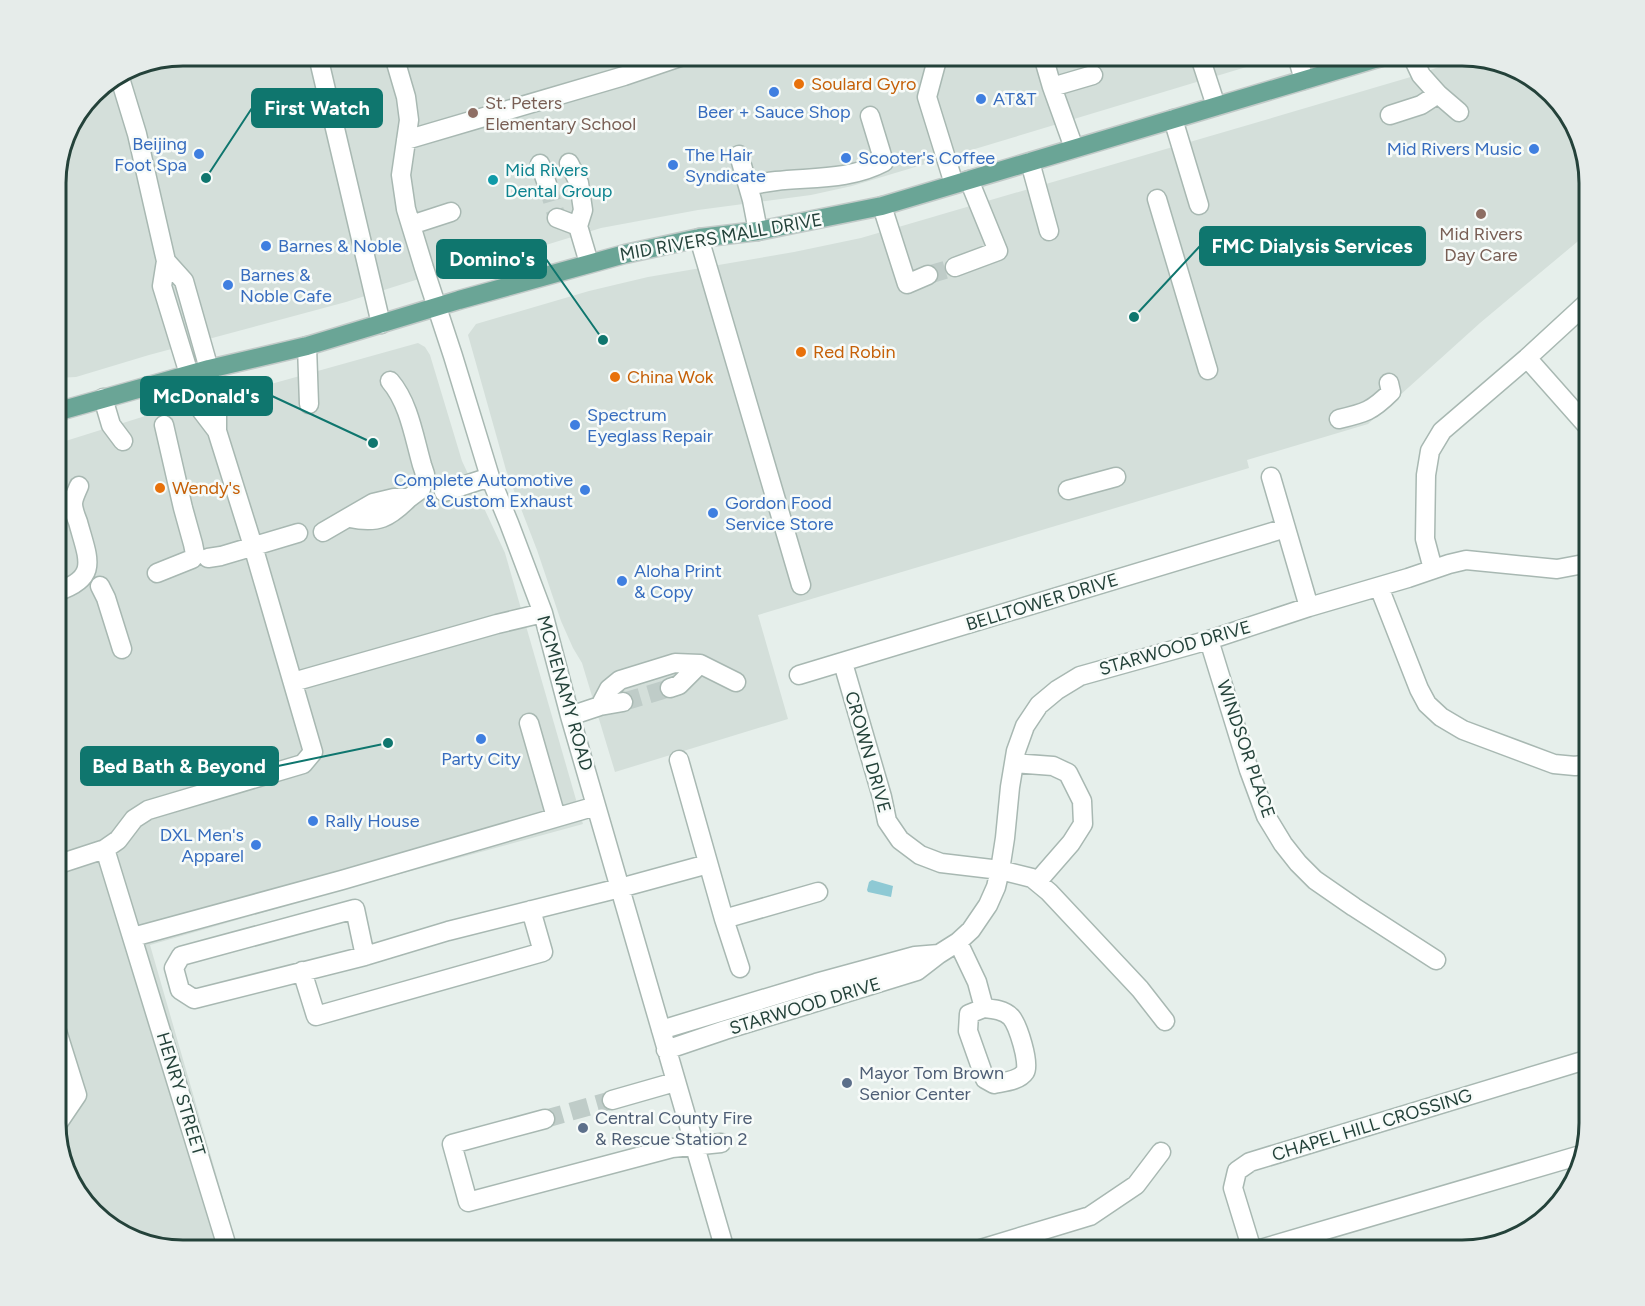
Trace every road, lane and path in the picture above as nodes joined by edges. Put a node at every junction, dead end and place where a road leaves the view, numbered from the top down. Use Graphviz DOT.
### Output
graph roads {
  1 [pos="320,66"];
  2 [pos="397,66"];
  3 [pos="654,66"];
  4 [pos="935,66"];
  5 [pos="1046,66"];
  6 [pos="1203,66"];
  7 [pos="1300,66"];
  8 [pos="1351,66"];
  9 [pos="1417,66"];
  10 [pos="1093,75"];
  11 [pos="1304,80"];
  12 [pos="122,84"];
  13 [pos="1052,87"];
  14 [pos="1438,94"];
  15 [pos="1216,106"];
  16 [pos="1459,112"];
  17 [pos="1390,115"];
  18 [pos="870,116"];
  19 [pos="1173,119"];
  20 [pos="406,140"];
  21 [pos="1074,148"];
  22 [pos="739,155"];
  23 [pos="1030,162"];
  24 [pos="569,163"];
  25 [pos="540,164"];
  26 [pos="962,182"];
  27 [pos="547,184"];
  28 [pos="748,186"];
  29 [pos="1157,199"];
  30 [pos="1199,205"];
  31 [pos="882,206"];
  32 [pos="451,212"];
  33 [pos="557,218"];
  34 [pos="411,225"];
  35 [pos="578,226"];
  36 [pos="758,231"];
  37 [pos="1049,231"];
  38 [pos="699,238"];
  39 [pos="166,261"];
  40 [pos="589,263"];
  41 [pos="955,267"];
  42 [pos="928,275"];
  43 [pos="437,307"];
  44 [pos="1579,311"];
  45 [pos="381,324"];
  46 [pos="306,346"];
  47 [pos="1527,358"];
  48 [pos="209,369"];
  49 [pos="1208,370"];
  50 [pos="189,374"];
  51 [pos="390,381"];
  52 [pos="1389,383"];
  53 [pos="103,398"];
  54 [pos="309,404"];
  55 [pos="66,409"];
  56 [pos="1579,416"];
  57 [pos="1339,419"];
  58 [pos="164,425"];
  59 [pos="217,431"];
  60 [pos="123,441"];
  61 [pos="490,477"];
  62 [pos="1116,477"];
  63 [pos="1270,477"];
  64 [pos="79,486"];
  65 [pos="1068,490"];
  66 [pos="444,492"];
  67 [pos="1286,528"];
  68 [pos="323,532"];
  69 [pos="298,533"];
  70 [pos="253,546"];
  71 [pos="208,558"];
  72 [pos="1579,565"];
  73 [pos="1434,569"];
  74 [pos="157,573"];
  75 [pos="801,585"];
  76 [pos="100,586"];
  77 [pos="1379,587"];
  78 [pos="66,589"];
  79 [pos="1309,607"];
  80 [pos="543,614"];
  81 [pos="1209,639"];
  82 [pos="122,649"];
  83 [pos="843,663"];
  84 [pos="700,664"];
  85 [pos="799,675"];
  86 [pos="293,682"];
  87 [pos="736,682"];
  88 [pos="670,688"];
  89 [pos="623,702"];
  90 [pos="600,706"];
  91 [pos="570,716"];
  92 [pos="529,723"];
  93 [pos="679,760"];
  94 [pos="1014,763"];
  95 [pos="1579,765"];
  96 [pos="596,806"];
  97 [pos="556,817"];
  98 [pos="105,849"];
  99 [pos="66,862"];
  100 [pos="708,864"];
  101 [pos="1000,870"];
  102 [pos="1037,882"];
  103 [pos="620,888"];
  104 [pos="818,892"];
  105 [pos="531,910"];
  106 [pos="724,919"];
  107 [pos="132,937"];
  108 [pos="958,942"];
  109 [pos="939,954"];
  110 [pos="366,956"];
  111 [pos="1436,960"];
  112 [pos="740,968"];
  113 [pos="302,971"];
  114 [pos="984,1008"];
  115 [pos="1165,1021"];
  116 [pos="661,1030"];
  117 [pos="666,1050"];
  118 [pos="66,1060"];
  119 [pos="1579,1062"];
  120 [pos="675,1082"];
  121 [pos="612,1100"];
  122 [pos="66,1111"];
  123 [pos="545,1119"];
  124 [pos="721,1143"];
  125 [pos="694,1146"];
  126 [pos="1161,1152"];
  127 [pos="1574,1158"];
  128 [pos="225,1240"];
  129 [pos="722,1240"];
  130 [pos="1013,1240"];
  131 [pos="1249,1240"];
  132 [pos="1294,1240"];
  1 -- 45 [label="street"];
  2 -- 20 [label="street, MCMENAMY ROAD"];
  3 -- 20 [label="street"];
  4 -- 26 [label="street"];
  5 -- 13 [label="street"];
  6 -- 15 [label="street"];
  7 -- 11 [label="street"];
  8 -- 11 [label="main road, MID RIVERS MALL DRIVE"];
  9 -- 14 [label="street"];
  10 -- 13 [label="street"];
  11 -- 15 [label="main road, MID RIVERS MALL DRIVE"];
  12 -- 39 [label="street"];
  13 -- 21 [label="street"];
  14 -- 16 [label="street"];
  14 -- 17 [label="street"];
  15 -- 19 [label="main road, MID RIVERS MALL DRIVE"];
  18 -- 28 [label="street"];
  19 -- 21 [label="main road, MID RIVERS MALL DRIVE"];
  19 -- 30 [label="street"];
  20 -- 34 [label="street, MCMENAMY ROAD"];
  21 -- 23 [label="main road, MID RIVERS MALL DRIVE"];
  22 -- 28 [label="street"];
  23 -- 26 [label="main road, MID RIVERS MALL DRIVE"];
  23 -- 37 [label="street"];
  24 -- 35 [label="street"];
  25 -- 27 [label="street"];
  26 -- 31 [label="main road, MID RIVERS MALL DRIVE"];
  26 -- 41 [label="street"];
  28 -- 36 [label="street"];
  29 -- 49 [label="street"];
  31 -- 36 [label="main road, MID RIVERS MALL DRIVE"];
  31 -- 42 [label="street"];
  32 -- 34 [label="street"];
  33 -- 35 [label="street"];
  34 -- 43 [label="street, MCMENAMY ROAD"];
  35 -- 40 [label="street"];
  36 -- 38 [label="main road, MID RIVERS MALL DRIVE"];
  38 -- 40 [label="main road, MID RIVERS MALL DRIVE"];
  38 -- 75 [label="street"];
  39 -- 48 [label="street"];
  39 -- 50 [label="street"];
  40 -- 43 [label="main road, MID RIVERS MALL DRIVE"];
  43 -- 45 [label="main road, MID RIVERS MALL DRIVE"];
  43 -- 61 [label="street, MCMENAMY ROAD"];
  44 -- 47 [label="street"];
  45 -- 46 [label="main road, MID RIVERS MALL DRIVE"];
  46 -- 48 [label="main road, MID RIVERS MALL DRIVE"];
  46 -- 54 [label="street"];
  47 -- 56 [label="street"];
  47 -- 73 [label="street"];
  48 -- 50 [label="main road, MID RIVERS MALL DRIVE"];
  48 -- 59 [label="street"];
  50 -- 53 [label="main road, MID RIVERS MALL DRIVE"];
  50 -- 59 [label="street"];
  51 -- 68 [label="street"];
  52 -- 57 [label="street"];
  53 -- 55 [label="main road, MID RIVERS MALL DRIVE"];
  53 -- 60 [label="street"];
  58 -- 74 [label="street"];
  59 -- 70 [label="street"];
  61 -- 66 [label="street"];
  61 -- 80 [label="street, MCMENAMY ROAD"];
  62 -- 65 [label="street"];
  63 -- 67 [label="street"];
  64 -- 78 [label="street"];
  67 -- 79 [label="street"];
  67 -- 83 [label="street, BELLTOWER DRIVE"];
  69 -- 70 [label="street"];
  70 -- 71 [label="street"];
  70 -- 86 [label="street"];
  72 -- 73 [label="street, STARWOOD DRIVE"];
  73 -- 77 [label="street, STARWOOD DRIVE"];
  76 -- 82 [label="street"];
  77 -- 79 [label="street, STARWOOD DRIVE"];
  77 -- 95 [label="street"];
  79 -- 81 [label="street, STARWOOD DRIVE"];
  80 -- 86 [label="street"];
  80 -- 91 [label="street, MCMENAMY ROAD"];
  81 -- 94 [label="street, STARWOOD DRIVE"];
  81 -- 111 [label="street, WINDSOR PLACE"];
  83 -- 85 [label="street, BELLTOWER DRIVE"];
  83 -- 101 [label="street, CROWN DRIVE"];
  84 -- 87 [label="street"];
  84 -- 88 [label="street"];
  84 -- 90 [label="street"];
  86 -- 98 [label="street"];
  89 -- 90 [label="street"];
  90 -- 91 [label="street"];
  91 -- 96 [label="street, MCMENAMY ROAD"];
  92 -- 97 [label="street"];
  93 -- 100 [label="street"];
  94 -- 101 [label="street, STARWOOD DRIVE"];
  94 -- 102 [label="street"];
  96 -- 97 [label="street"];
  96 -- 103 [label="street, MCMENAMY ROAD"];
  97 -- 107 [label="street"];
  98 -- 99 [label="street"];
  98 -- 107 [label="street, HENRY STREET"];
  100 -- 103 [label="street"];
  100 -- 106 [label="street"];
  101 -- 102 [label="street, CROWN DRIVE"];
  101 -- 108 [label="street, STARWOOD DRIVE"];
  102 -- 115 [label="street"];
  103 -- 105 [label="street"];
  103 -- 116 [label="street, MCMENAMY ROAD"];
  104 -- 106 [label="street"];
  105 -- 110 [label="street"];
  105 -- 113 [label="street"];
  106 -- 112 [label="street"];
  107 -- 128 [label="street, HENRY STREET"];
  108 -- 109 [label="street, STARWOOD DRIVE"];
  108 -- 114 [label="street"];
  109 -- 116 [label="street, STARWOOD DRIVE"];
  109 -- 117 [label="street, STARWOOD DRIVE"];
  110 -- 113 [label="street"];
  110 -- 113 [label="street"];
  116 -- 117 [label="street, MCMENAMY ROAD"];
  117 -- 120 [label="street, MCMENAMY ROAD"];
  118 -- 122 [label="street"];
  119 -- 131 [label="street, CHAPEL HILL CROSSING"];
  120 -- 121 [label="street"];
  120 -- 125 [label="street, MCMENAMY ROAD"];
  123 -- 125 [label="street"];
  124 -- 125 [label="street"];
  125 -- 129 [label="street, MCMENAMY ROAD"];
  126 -- 130 [label="street"];
  127 -- 132 [label="street"];
}
